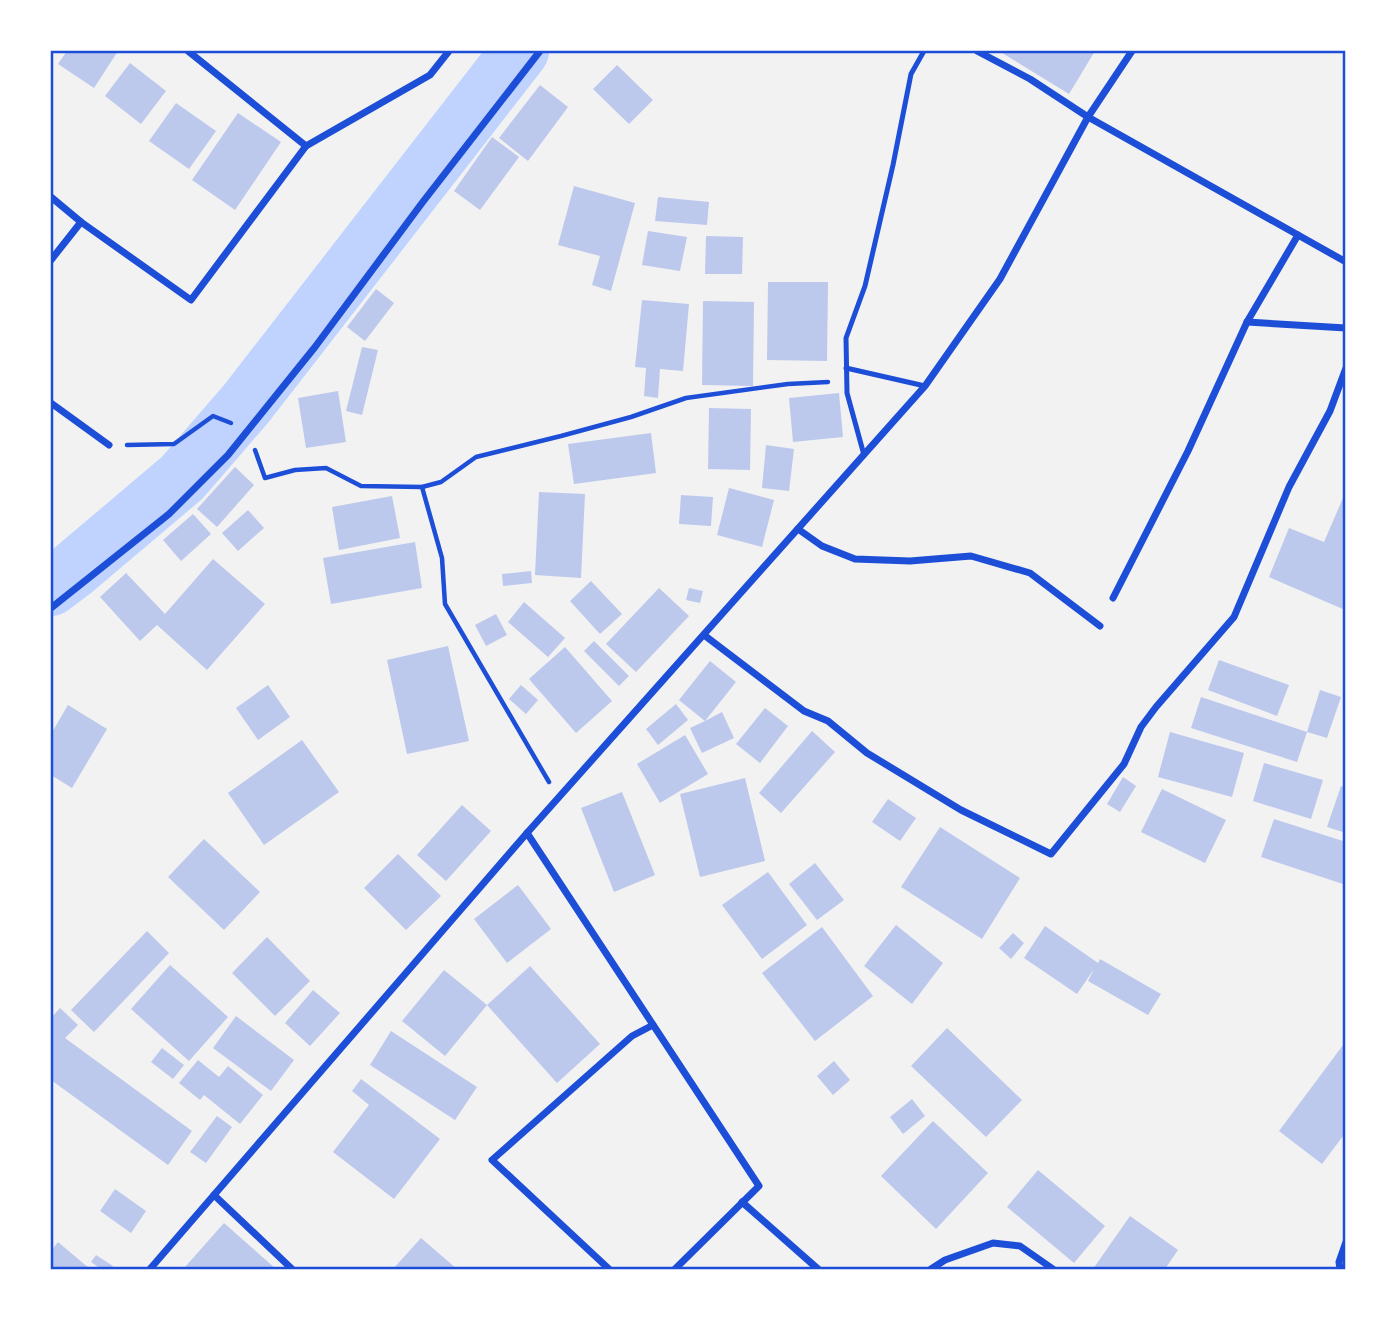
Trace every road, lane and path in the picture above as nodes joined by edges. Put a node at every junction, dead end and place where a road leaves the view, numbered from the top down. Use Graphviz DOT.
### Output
graph roads {
  1 [pos="188,51"];
  2 [pos="449,51"];
  3 [pos="540,51"];
  4 [pos="924,51"];
  5 [pos="977,51"];
  6 [pos="1132,51"];
  7 [pos="1088,117"];
  8 [pos="306,146"];
  9 [pos="51,197"];
  10 [pos="81,222"];
  11 [pos="1298,235"];
  12 [pos="51,260"];
  13 [pos="1346,262"];
  14 [pos="1247,322"];
  15 [pos="1346,328"];
  16 [pos="846,368"];
  17 [pos="1346,368"];
  18 [pos="847,381"];
  19 [pos="925,386"];
  20 [pos="51,403"];
  21 [pos="249,430"];
  22 [pos="109,446"];
  23 [pos="864,455"];
  24 [pos="422,487"];
  25 [pos="798,529"];
  26 [pos="1113,598"];
  27 [pos="51,608"];
  28 [pos="1100,626"];
  29 [pos="704,635"];
  30 [pos="558,798"];
  31 [pos="527,833"];
  32 [pos="653,1025"];
  33 [pos="214,1195"];
  34 [pos="742,1202"];
  35 [pos="1346,1242"];
  36 [pos="149,1269"];
  37 [pos="292,1269"];
  38 [pos="609,1269"];
  39 [pos="675,1269"];
  40 [pos="818,1269"];
  41 [pos="931,1269"];
  42 [pos="1053,1269"];
  43 [pos="1340,1269"];
  1 -- 8 [label="street"];
  2 -- 8 [label="street"];
  3 -- 21 [label="street"];
  4 -- 16 [label="lane"];
  5 -- 7 [label="street"];
  6 -- 7 [label="street"];
  7 -- 11 [label="street"];
  7 -- 19 [label="street"];
  8 -- 10 [label="street"];
  9 -- 10 [label="street"];
  10 -- 12 [label="street"];
  11 -- 13 [label="street"];
  11 -- 14 [label="street"];
  14 -- 15 [label="street"];
  14 -- 26 [label="street"];
  16 -- 18 [label="lane"];
  16 -- 19 [label="lane"];
  17 -- 29 [label="street"];
  18 -- 23 [label="lane"];
  18 -- 24 [label="path"];
  19 -- 23 [label="street"];
  20 -- 22 [label="street"];
  21 -- 22 [label="path"];
  21 -- 24 [label="path"];
  21 -- 27 [label="street"];
  23 -- 25 [label="street"];
  24 -- 30 [label="path"];
  25 -- 28 [label="street"];
  25 -- 29 [label="street"];
  29 -- 30 [label="street"];
  30 -- 31 [label="street"];
  31 -- 32 [label="street"];
  31 -- 33 [label="street"];
  32 -- 34 [label="street"];
  32 -- 38 [label="street"];
  33 -- 36 [label="street"];
  33 -- 37 [label="street"];
  34 -- 39 [label="street"];
  34 -- 40 [label="street"];
  35 -- 43 [label="street"];
  41 -- 42 [label="street"];
}
